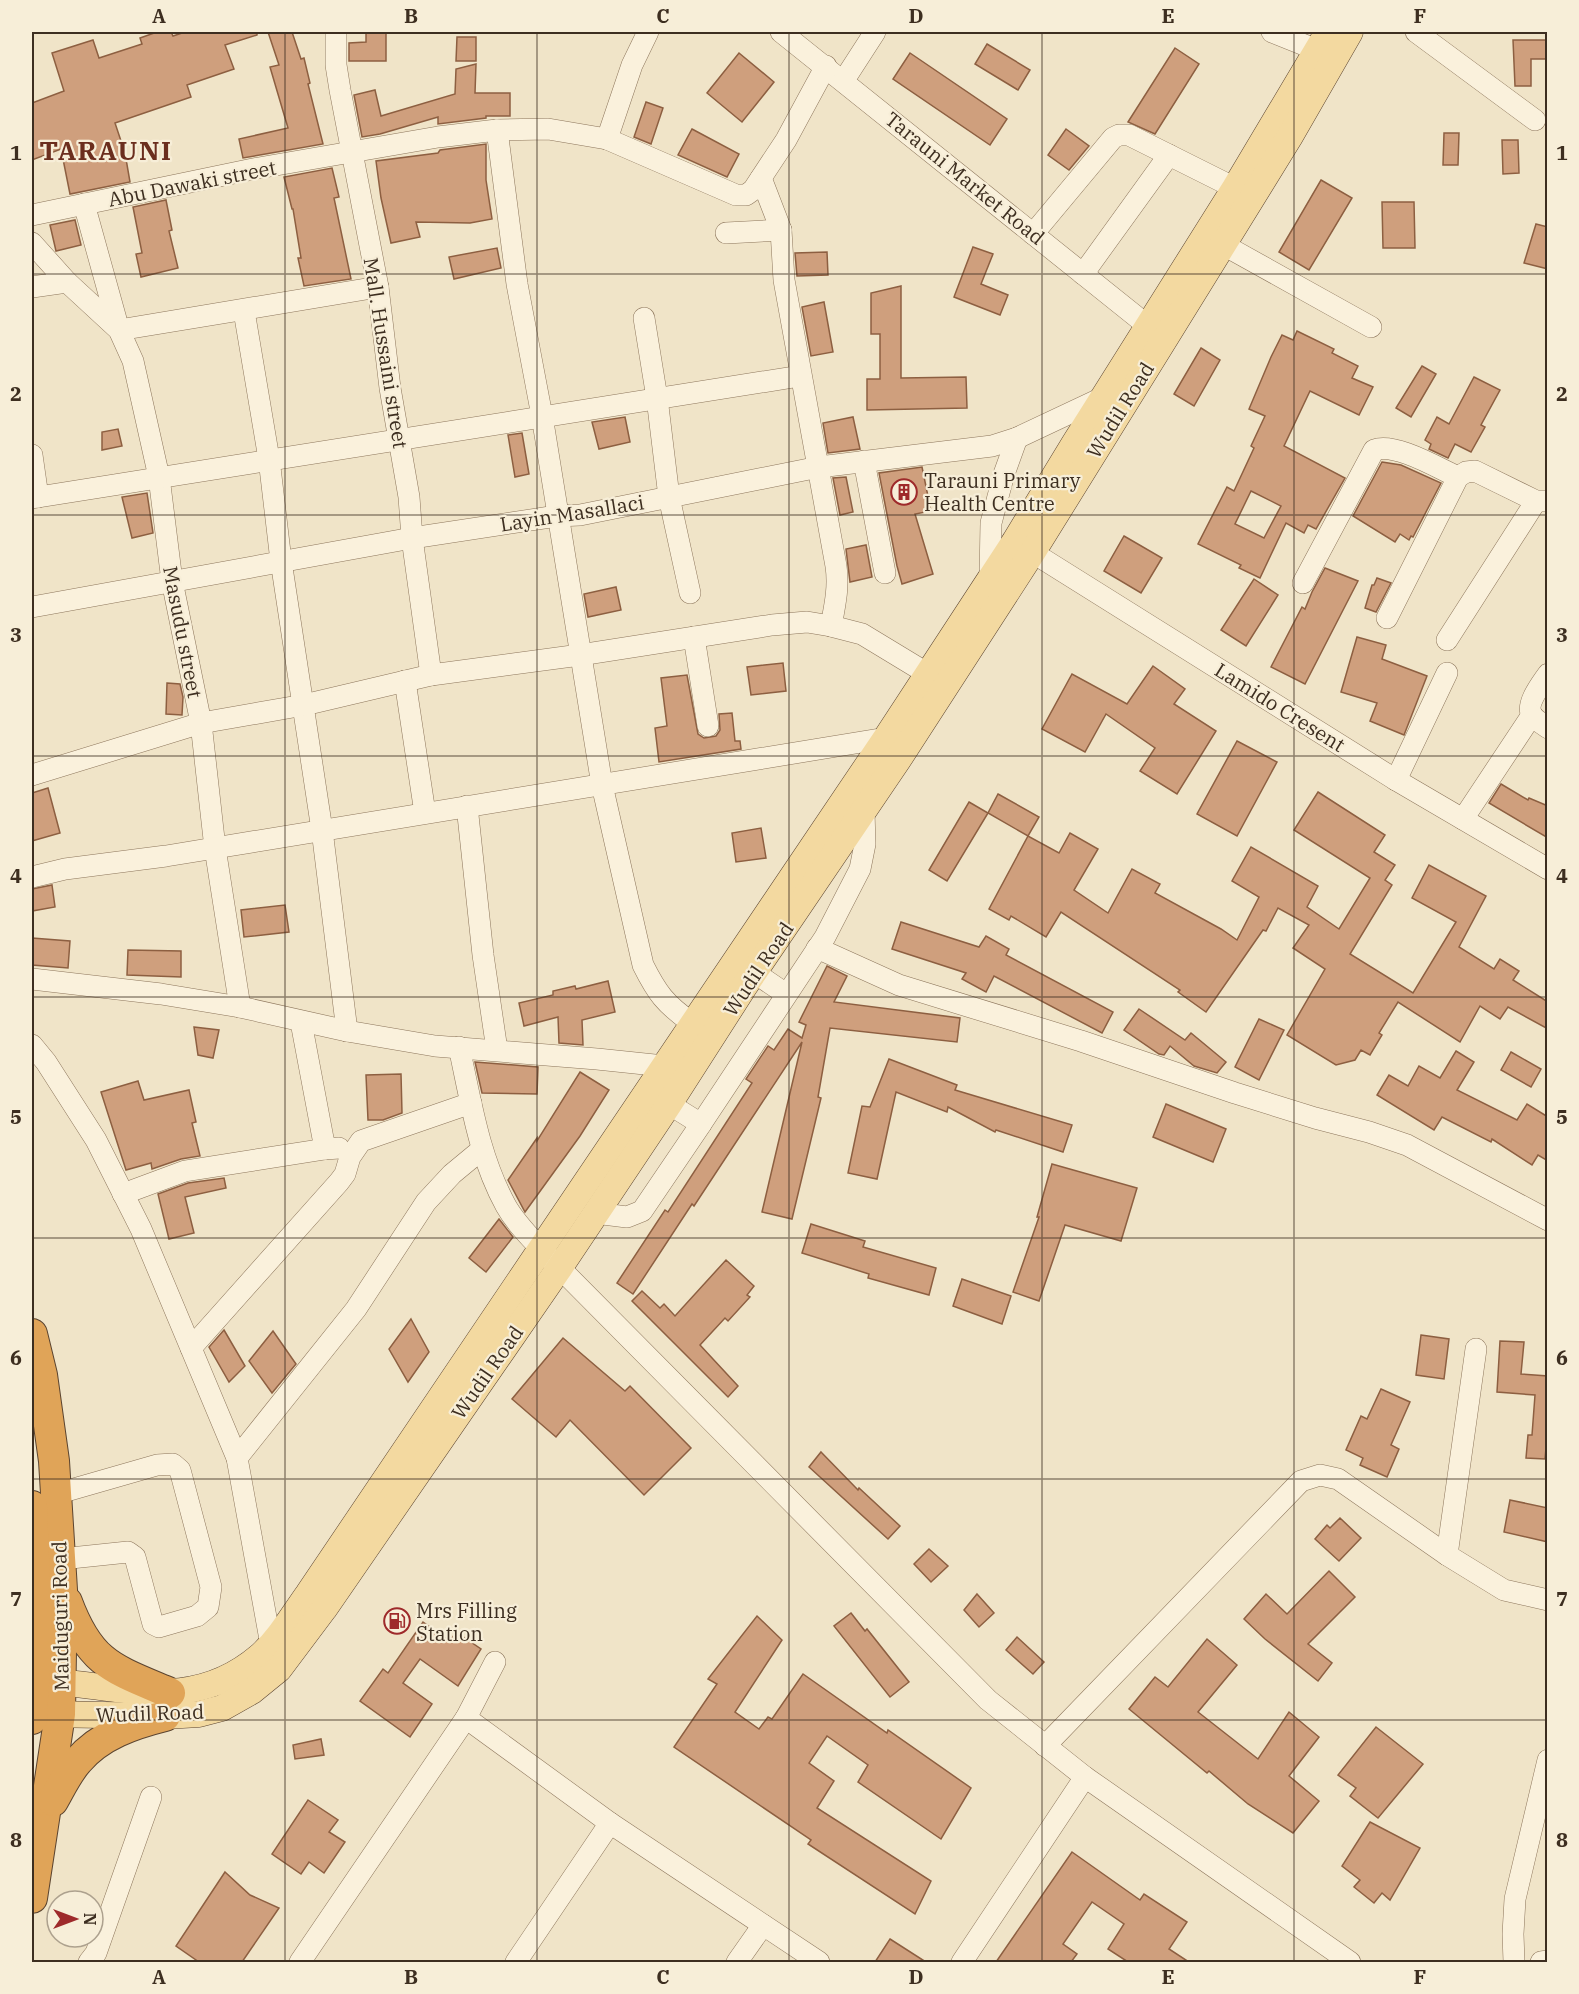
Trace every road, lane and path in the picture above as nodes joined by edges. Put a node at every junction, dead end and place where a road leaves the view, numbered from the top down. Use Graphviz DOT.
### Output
graph roads {
  1 [pos="336,32"];
  2 [pos="648,32"];
  3 [pos="781,32"];
  4 [pos="875,32"];
  5 [pos="1272,32"];
  6 [pos="1350,32"];
  7 [pos="1416,32"];
  8 [pos="1322,41"];
  9 [pos="826,66"];
  10 [pos="844,80"];
  11 [pos="1535,120"];
  12 [pos="497,130"];
  13 [pos="607,139"];
  14 [pos="352,152"];
  15 [pos="1169,155"];
  16 [pos="761,178"];
  17 [pos="1235,188"];
  18 [pos="84,204"];
  19 [pos="32,215"];
  20 [pos="781,230"];
  21 [pos="726,233"];
  22 [pos="1033,234"];
  23 [pos="32,243"];
  24 [pos="1222,244"];
  25 [pos="1083,274"];
  26 [pos="67,282"];
  27 [pos="32,287"];
  28 [pos="378,287"];
  29 [pos="244,311"];
  30 [pos="644,318"];
  31 [pos="1371,327"];
  32 [pos="119,330"];
  33 [pos="1157,332"];
  34 [pos="800,376"];
  35 [pos="1104,397"];
  36 [pos="657,398"];
  37 [pos="542,416"];
  38 [pos="1017,438"];
  39 [pos="399,439"];
  40 [pos="32,455"];
  41 [pos="269,459"];
  42 [pos="864,461"];
  43 [pos="819,467"];
  44 [pos="159,477"];
  45 [pos="1458,477"];
  46 [pos="35,497"];
  47 [pos="669,497"];
  48 [pos="1542,501"];
  49 [pos="557,516"];
  50 [pos="412,538"];
  51 [pos="1023,547"];
  52 [pos="281,561"];
  53 [pos="885,573"];
  54 [pos="990,578"];
  55 [pos="172,581"];
  56 [pos="1303,583"];
  57 [pos="690,593"];
  58 [pos="32,607"];
  59 [pos="1387,618"];
  60 [pos="831,626"];
  61 [pos="694,637"];
  62 [pos="1447,640"];
  63 [pos="579,655"];
  64 [pos="1447,673"];
  65 [pos="928,674"];
  66 [pos="1548,674"];
  67 [pos="431,675"];
  68 [pos="405,681"];
  69 [pos="303,705"];
  70 [pos="1540,722"];
  71 [pos="201,723"];
  72 [pos="708,726"];
  73 [pos="886,738"];
  74 [pos="32,775"];
  75 [pos="1396,780"];
  76 [pos="602,785"];
  77 [pos="466,806"];
  78 [pos="864,811"];
  79 [pos="425,813"];
  80 [pos="1463,819"];
  81 [pos="322,830"];
  82 [pos="215,848"];
  83 [pos="1548,869"];
  84 [pos="32,877"];
  85 [pos="817,948"];
  86 [pos="754,973"];
  87 [pos="32,979"];
  88 [pos="786,994"];
  89 [pos="240,1007"];
  90 [pos="301,1022"];
  91 [pos="692,1023"];
  92 [pos="347,1031"];
  93 [pos="32,1045"];
  94 [pos="459,1047"];
  95 [pos="497,1050"];
  96 [pos="664,1066"];
  97 [pos="471,1103"];
  98 [pos="669,1104"];
  99 [pos="701,1124"];
  100 [pos="358,1146"];
  101 [pos="325,1149"];
  102 [pos="481,1150"];
  103 [pos="123,1194"];
  104 [pos="595,1213"];
  105 [pos="1548,1221"];
  106 [pos="541,1249"];
  107 [pos="560,1267"];
  108 [pos="32,1334"];
  109 [pos="191,1348"];
  110 [pos="1476,1349"];
  111 [pos="237,1458"];
  112 [pos="44,1500"];
  113 [pos="1448,1555"];
  114 [pos="61,1559"];
  115 [pos="62,1590"];
  116 [pos="1548,1600"];
  117 [pos="316,1602"];
  118 [pos="271,1645"];
  119 [pos="495,1662"];
  120 [pos="48,1682"];
  121 [pos="167,1704"];
  122 [pos="41,1716"];
  123 [pos="466,1718"];
  124 [pos="1045,1746"];
  125 [pos="1548,1760"];
  126 [pos="1085,1777"];
  127 [pos="151,1797"];
  128 [pos="46,1814"];
  129 [pos="610,1823"];
  130 [pos="32,1898"];
  131 [pos="763,1925"];
  132 [pos="1548,1961"];
  133 [pos="90,1962"];
  134 [pos="300,1962"];
  135 [pos="516,1962"];
  136 [pos="737,1962"];
  137 [pos="819,1962"];
  138 [pos="962,1962"];
  139 [pos="1350,1962"];
  140 [pos="1514,1962"];
  141 [pos="1541,1962"];
  1 -- 14 [label="street, Mall. Hussaini street"];
  2 -- 13 [label="street"];
  3 -- 9 [label="street, Tarauni Market Road"];
  4 -- 10 [label="street"];
  5 -- 8 [label="street"];
  6 -- 24 [label="main road, Wudil Road"];
  7 -- 11 [label="street"];
  8 -- 17 [label="main road, Wudil Road"];
  9 -- 10 [label="street, Tarauni Market Road"];
  9 -- 16 [label="street, Abu Dawaki street"];
  10 -- 22 [label="street, Tarauni Market Road"];
  12 -- 13 [label="street, Abu Dawaki street"];
  12 -- 14 [label="street, Abu Dawaki street"];
  12 -- 37 [label="street"];
  13 -- 16 [label="street, Abu Dawaki street"];
  14 -- 18 [label="street, Abu Dawaki street"];
  14 -- 28 [label="street, Mall. Hussaini street"];
  15 -- 17 [label="street"];
  15 -- 22 [label="street"];
  15 -- 25 [label="street"];
  16 -- 20 [label="street"];
  17 -- 33 [label="main road, Wudil Road"];
  18 -- 19 [label="street, Abu Dawaki street"];
  18 -- 32 [label="street"];
  20 -- 21 [label="street"];
  20 -- 34 [label="street"];
  22 -- 25 [label="street, Tarauni Market Road"];
  23 -- 26 [label="street, Masudu street"];
  24 -- 31 [label="street"];
  24 -- 33 [label="main road, Wudil Road"];
  25 -- 33 [label="street, Tarauni Market Road"];
  26 -- 27 [label="street"];
  26 -- 32 [label="street, Masudu street"];
  28 -- 29 [label="street"];
  28 -- 39 [label="street, Mall. Hussaini street"];
  29 -- 32 [label="street"];
  29 -- 41 [label="street"];
  30 -- 36 [label="street"];
  32 -- 44 [label="street, Masudu street"];
  33 -- 35 [label="main road, Wudil Road"];
  33 -- 51 [label="main road, Wudil Road"];
  34 -- 36 [label="street"];
  34 -- 43 [label="street"];
  35 -- 38 [label="street, Layin Masallaci"];
  35 -- 51 [label="main road, Wudil Road"];
  36 -- 37 [label="street"];
  36 -- 47 [label="street"];
  37 -- 39 [label="street"];
  37 -- 49 [label="street"];
  38 -- 42 [label="street, Layin Masallaci"];
  38 -- 54 [label="street"];
  39 -- 41 [label="street"];
  39 -- 50 [label="street, Mall. Hussaini street"];
  40 -- 46 [label="street"];
  41 -- 44 [label="street"];
  41 -- 52 [label="street"];
  42 -- 43 [label="street, Layin Masallaci"];
  42 -- 53 [label="street"];
  43 -- 47 [label="street, Layin Masallaci"];
  43 -- 60 [label="street"];
  44 -- 46 [label="street"];
  44 -- 55 [label="street, Masudu street"];
  45 -- 48 [label="street"];
  45 -- 56 [label="street"];
  45 -- 59 [label="street"];
  47 -- 49 [label="street, Layin Masallaci"];
  47 -- 57 [label="street"];
  48 -- 62 [label="street"];
  49 -- 50 [label="street, Layin Masallaci"];
  49 -- 63 [label="street"];
  50 -- 52 [label="street, Layin Masallaci"];
  50 -- 67 [label="street, Mall. Hussaini street"];
  51 -- 54 [label="main road, Wudil Road"];
  51 -- 75 [label="street, Lamido Cresent"];
  51 -- 78 [label="main road, Wudil Road"];
  52 -- 55 [label="street, Layin Masallaci"];
  52 -- 69 [label="street"];
  54 -- 65 [label="main road, Wudil Road"];
  55 -- 58 [label="street, Layin Masallaci"];
  55 -- 71 [label="street, Masudu street"];
  60 -- 61 [label="street"];
  60 -- 65 [label="street"];
  61 -- 63 [label="street"];
  61 -- 72 [label="street"];
  63 -- 67 [label="street"];
  63 -- 76 [label="street"];
  64 -- 75 [label="street"];
  65 -- 73 [label="main road, Wudil Road"];
  66 -- 70 [label="street"];
  67 -- 68 [label="street"];
  68 -- 69 [label="street"];
  68 -- 79 [label="street"];
  69 -- 71 [label="street"];
  69 -- 81 [label="street"];
  70 -- 80 [label="street"];
  71 -- 74 [label="street"];
  71 -- 82 [label="street, Masudu street"];
  73 -- 76 [label="street"];
  73 -- 91 [label="main road, Wudil Road"];
  75 -- 80 [label="street, Lamido Cresent"];
  76 -- 77 [label="street"];
  76 -- 91 [label="street"];
  77 -- 79 [label="street"];
  77 -- 95 [label="street"];
  78 -- 85 [label="street"];
  78 -- 86 [label="main road, Wudil Road"];
  79 -- 81 [label="street"];
  80 -- 83 [label="street, Lamido Cresent"];
  81 -- 82 [label="street"];
  81 -- 92 [label="street"];
  82 -- 84 [label="street"];
  82 -- 89 [label="street, Masudu street"];
  85 -- 88 [label="street"];
  85 -- 105 [label="street"];
  86 -- 88 [label="street"];
  86 -- 98 [label="main road, Wudil Road"];
  87 -- 89 [label="street"];
  88 -- 99 [label="street"];
  89 -- 90 [label="street"];
  90 -- 92 [label="street"];
  90 -- 101 [label="street"];
  91 -- 96 [label="main road, Wudil Road"];
  92 -- 94 [label="street"];
  93 -- 103 [label="street"];
  94 -- 95 [label="street"];
  94 -- 97 [label="street"];
  95 -- 96 [label="street"];
  96 -- 106 [label="main road, Wudil Road"];
  97 -- 100 [label="street"];
  97 -- 102 [label="street"];
  98 -- 99 [label="street"];
  98 -- 104 [label="main road, Wudil Road"];
  99 -- 104 [label="street"];
  100 -- 101 [label="street"];
  100 -- 109 [label="street"];
  101 -- 103 [label="street"];
  102 -- 106 [label="street"];
  102 -- 111 [label="street"];
  103 -- 109 [label="street"];
  104 -- 107 [label="main road, Wudil Road"];
  106 -- 107 [label="street"];
  106 -- 117 [label="main road, Wudil Road"];
  107 -- 117 [label="main road, Wudil Road"];
  107 -- 124 [label="street"];
  108 -- 112 [label="highway, Maiduguri Road"];
  109 -- 111 [label="street"];
  110 -- 113 [label="street"];
  111 -- 118 [label="street"];
  112 -- 114 [label="highway, Maiduguri Road"];
  112 -- 114 [label="street"];
  112 -- 120 [label="highway, Maiduguri Road"];
  113 -- 116 [label="street"];
  113 -- 124 [label="street"];
  114 -- 115 [label="highway, Maiduguri Road"];
  115 -- 120 [label="highway, Maiduguri Road"];
  115 -- 121 [label="highway"];
  117 -- 118 [label="main road, Wudil Road"];
  117 -- 121 [label="main road, Wudil Road"];
  118 -- 121 [label="main road, Wudil Road"];
  119 -- 123 [label="street"];
  120 -- 121 [label="main road, Wudil Road"];
  120 -- 122 [label="highway, Maiduguri Road"];
  121 -- 122 [label="main road, Wudil Road"];
  121 -- 128 [label="highway"];
  122 -- 128 [label="highway, Maiduguri Road"];
  123 -- 129 [label="street"];
  123 -- 134 [label="street"];
  124 -- 126 [label="street"];
  125 -- 140 [label="street"];
  126 -- 138 [label="street"];
  126 -- 139 [label="street"];
  127 -- 133 [label="street"];
  128 -- 130 [label="highway, Maiduguri Road"];
  129 -- 131 [label="street"];
  129 -- 135 [label="street"];
  131 -- 136 [label="street"];
  131 -- 137 [label="street"];
  132 -- 141 [label="street"];
}
